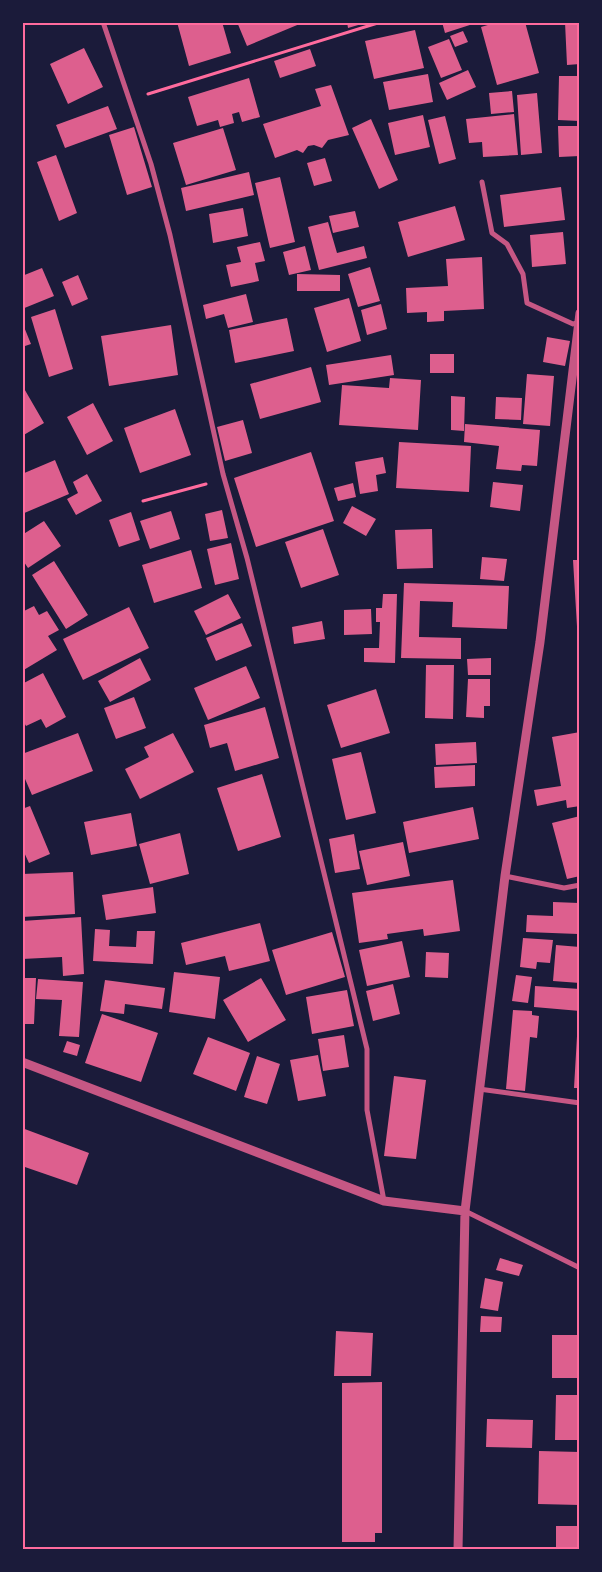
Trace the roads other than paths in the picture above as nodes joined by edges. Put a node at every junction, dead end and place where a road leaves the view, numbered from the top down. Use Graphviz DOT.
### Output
graph roads {
  1 [pos="103,22"];
  2 [pos="482,182"];
  3 [pos="579,319"];
  4 [pos="505,876"];
  5 [pos="580,885"];
  6 [pos="22,1062"];
  7 [pos="479,1090"];
  8 [pos="580,1102"];
  9 [pos="384,1201"];
  10 [pos="465,1210"];
  11 [pos="580,1268"];
  12 [pos="458,1550"];
  1 -- 9 [label="street"];
  2 -- 3 [label="street"];
  3 -- 4 [label="street"];
  4 -- 5 [label="street"];
  4 -- 7 [label="street"];
  6 -- 9 [label="street"];
  7 -- 8 [label="street"];
  7 -- 10 [label="street"];
  9 -- 10 [label="street"];
  10 -- 11 [label="street"];
  10 -- 12 [label="street"];
}
